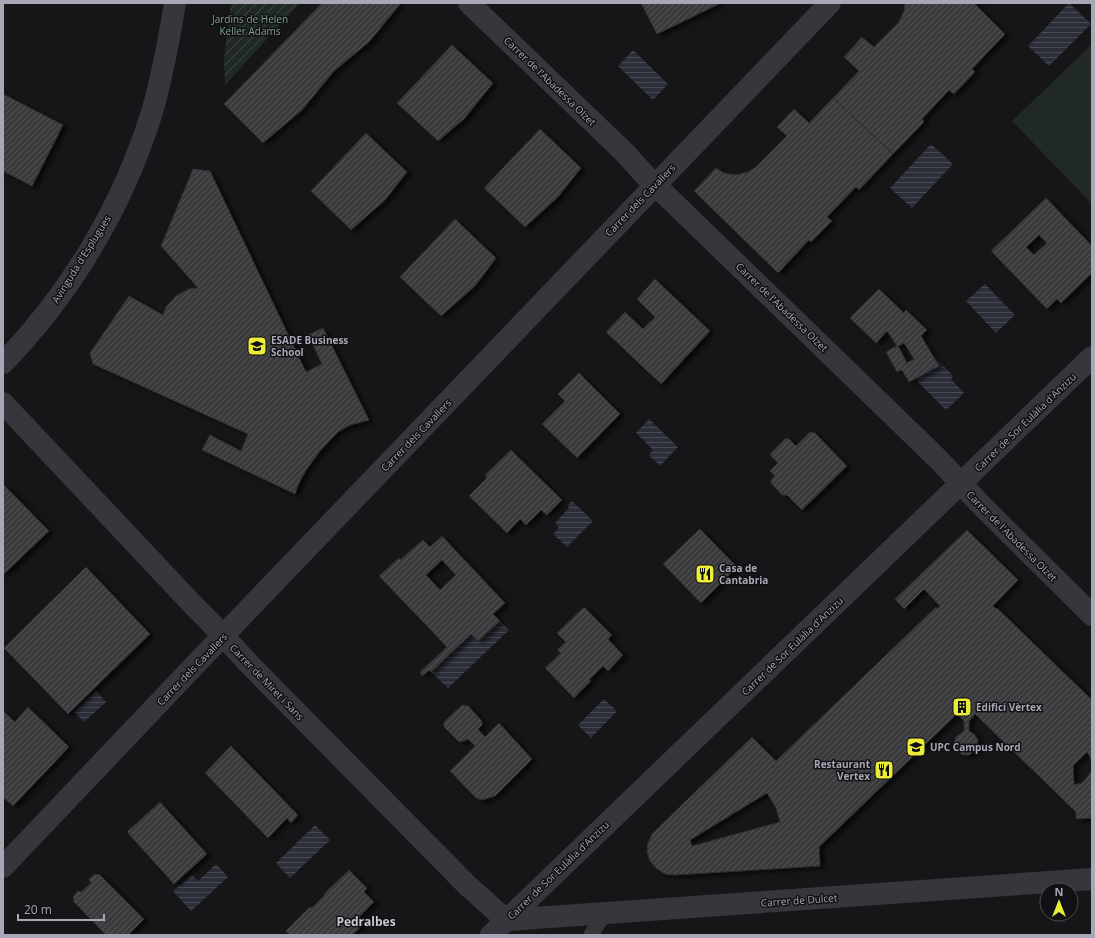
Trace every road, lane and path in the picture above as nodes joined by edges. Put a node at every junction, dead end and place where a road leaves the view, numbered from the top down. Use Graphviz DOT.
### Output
graph roads {
  1 [pos="175,3"];
  2 [pos="469,3"];
  3 [pos="830,3"];
  4 [pos="656,184"];
  5 [pos="1092,357"];
  6 [pos="3,363"];
  7 [pos="3,403"];
  8 [pos="961,484"];
  9 [pos="1092,615"];
  10 [pos="222,636"];
  11 [pos="3,867"];
  12 [pos="1092,879"];
  13 [pos="605,913"];
  14 [pos="506,920"];
  15 [pos="491,935"];
  16 [pos="591,935"];
  1 -- 6 [label="street, Avinguda d'Esplugues"];
  2 -- 4 [label="street, Carrer de l'Abadessa Olzet"];
  3 -- 4 [label="street, Carrer dels Cavallers"];
  4 -- 8 [label="street, Carrer de l'Abadessa Olzet"];
  4 -- 10 [label="street, Carrer dels Cavallers"];
  5 -- 8 [label="street, Carrer de Sor Eulàlia d'Anzizu"];
  7 -- 10 [label="street, Carrer de Miret i Sans"];
  8 -- 9 [label="street, Carrer de l'Abadessa Olzet"];
  8 -- 14 [label="street, Carrer de Sor Eulàlia d'Anzizu"];
  10 -- 11 [label="street, Carrer dels Cavallers"];
  10 -- 14 [label="street, Carrer de Miret i Sans"];
  12 -- 13 [label="street, Carrer de Dulcet"];
  13 -- 14 [label="street, Carrer de Dulcet"];
  13 -- 16 [label="lane"];
  14 -- 15 [label="street, Carrer de Sor Eulàlia d'Anzizu"];
}
